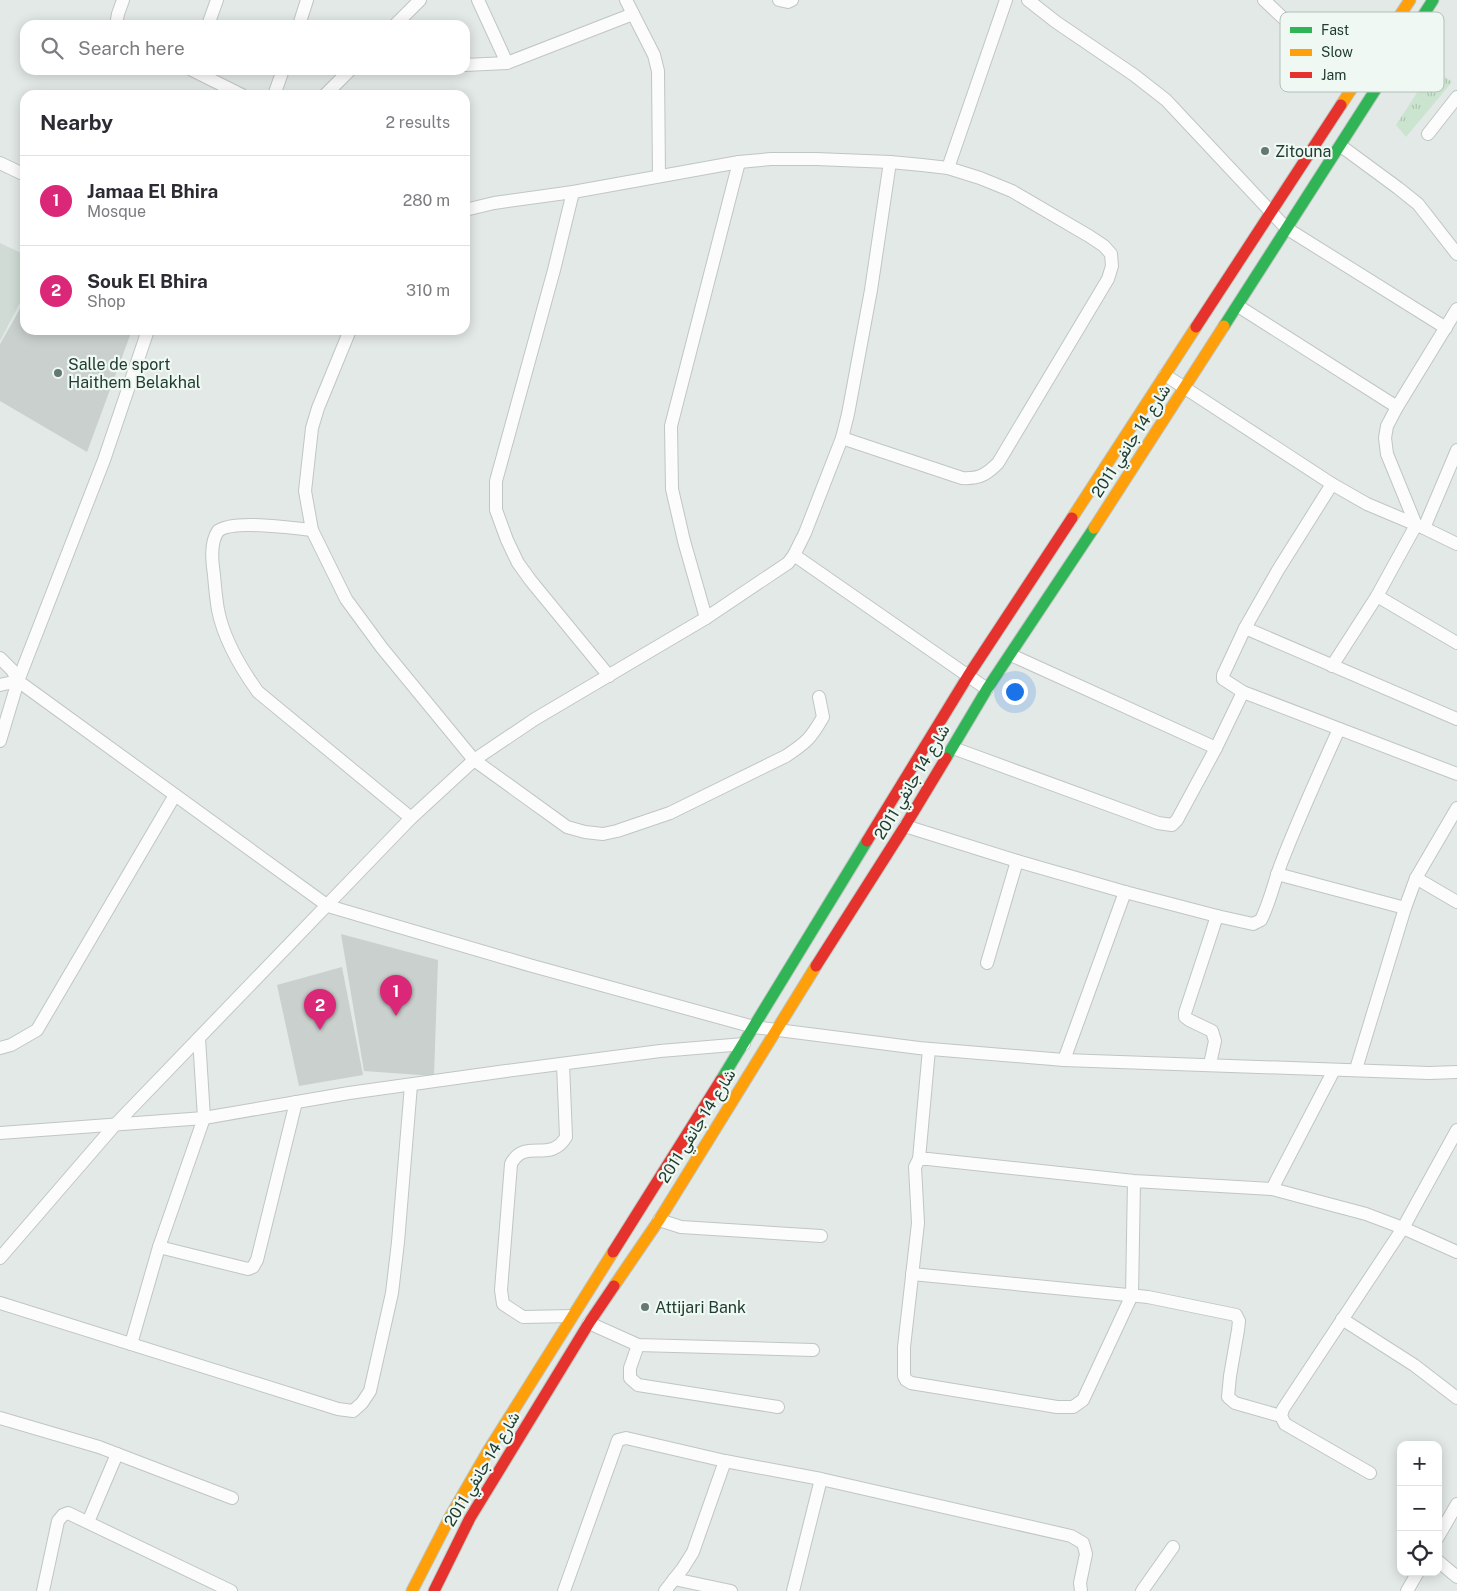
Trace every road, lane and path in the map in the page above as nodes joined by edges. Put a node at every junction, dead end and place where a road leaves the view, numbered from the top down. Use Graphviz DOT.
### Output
graph roads {
  1 [pos="123,0"];
  2 [pos="217,0"];
  3 [pos="307,0"];
  4 [pos="420,0"];
  5 [pos="478,0"];
  6 [pos="626,0"];
  7 [pos="780,0"];
  8 [pos="792,0"];
  9 [pos="1006,0"];
  10 [pos="1028,0"];
  11 [pos="1264,0"];
  12 [pos="1410,0"];
  13 [pos="1433,0"];
  14 [pos="1402,12"];
  15 [pos="1425,12"];
  16 [pos="633,14"];
  17 [pos="1280,15"];
  18 [pos="117,20"];
  19 [pos="210,20"];
  20 [pos="300,20"];
  21 [pos="400,20"];
  22 [pos="507,63"];
  23 [pos="470,65"];
  24 [pos="202,75"];
  25 [pos="281,75"];
  26 [pos="345,75"];
  27 [pos="232,90"];
  28 [pos="276,90"];
  29 [pos="330,90"];
  30 [pos="1351,92"];
  31 [pos="1375,92"];
  32 [pos="1457,97"];
  33 [pos="1428,134"];
  34 [pos="1341,146"];
  35 [pos="740,162"];
  36 [pos="890,162"];
  37 [pos="0,163"];
  38 [pos="948,168"];
  39 [pos="20,173"];
  40 [pos="659,176"];
  41 [pos="573,192"];
  42 [pos="470,209"];
  43 [pos="1271,212"];
  44 [pos="1286,228"];
  45 [pos="1457,254"];
  46 [pos="1238,306"];
  47 [pos="1457,309"];
  48 [pos="1446,328"];
  49 [pos="146,335"];
  50 [pos="348,335"];
  51 [pos="1165,375"];
  52 [pos="1185,388"];
  53 [pos="1397,407"];
  54 [pos="842,438"];
  55 [pos="1457,450"];
  56 [pos="1332,484"];
  57 [pos="1420,527"];
  58 [pos="312,530"];
  59 [pos="1457,544"];
  60 [pos="794,555"];
  61 [pos="1377,596"];
  62 [pos="706,618"];
  63 [pos="1245,628"];
  64 [pos="1457,643"];
  65 [pos="1011,655"];
  66 [pos="0,658"];
  67 [pos="1332,666"];
  68 [pos="609,676"];
  69 [pos="968,676"];
  70 [pos="18,681"];
  71 [pos="0,685"];
  72 [pos="987,688"];
  73 [pos="1243,692"];
  74 [pos="819,697"];
  75 [pos="1457,719"];
  76 [pos="1339,729"];
  77 [pos="0,741"];
  78 [pos="953,748"];
  79 [pos="1216,748"];
  80 [pos="474,760"];
  81 [pos="1457,774"];
  82 [pos="175,795"];
  83 [pos="1457,808"];
  84 [pos="411,818"];
  85 [pos="905,826"];
  86 [pos="1016,861"];
  87 [pos="1276,874"];
  88 [pos="1416,878"];
  89 [pos="1125,892"];
  90 [pos="1457,902"];
  91 [pos="328,906"];
  92 [pos="1405,908"];
  93 [pos="1217,916"];
  94 [pos="988,964"];
  95 [pos="754,1027"];
  96 [pos="775,1031"];
  97 [pos="199,1038"];
  98 [pos="744,1044"];
  99 [pos="0,1048"];
  100 [pos="929,1050"];
  101 [pos="1064,1060"];
  102 [pos="563,1064"];
  103 [pos="1210,1064"];
  104 [pos="1356,1069"];
  105 [pos="1334,1070"];
  106 [pos="1457,1072"];
  107 [pos="412,1085"];
  108 [pos="296,1102"];
  109 [pos="204,1118"];
  110 [pos="114,1126"];
  111 [pos="1457,1130"];
  112 [pos="0,1133"];
  113 [pos="918,1159"];
  114 [pos="1134,1181"];
  115 [pos="1272,1189"];
  116 [pos="659,1220"];
  117 [pos="1403,1228"];
  118 [pos="821,1236"];
  119 [pos="159,1247"];
  120 [pos="1457,1252"];
  121 [pos="0,1258"];
  122 [pos="912,1274"];
  123 [pos="1132,1295"];
  124 [pos="0,1303"];
  125 [pos="572,1316"];
  126 [pos="1342,1319"];
  127 [pos="589,1323"];
  128 [pos="132,1344"];
  129 [pos="638,1344"];
  130 [pos="814,1350"];
  131 [pos="1457,1398"];
  132 [pos="778,1407"];
  133 [pos="1281,1416"];
  134 [pos="0,1418"];
  135 [pos="117,1454"];
  136 [pos="725,1461"];
  137 [pos="1370,1474"];
  138 [pos="821,1479"];
  139 [pos="232,1498"];
  140 [pos="1457,1504"];
  141 [pos="88,1522"];
  142 [pos="1441,1531"];
  143 [pos="1173,1547"];
  144 [pos="1442,1565"];
  145 [pos="1416,1576"];
  146 [pos="1457,1577"];
  147 [pos="674,1579"];
  148 [pos="43,1591"];
  149 [pos="231,1591"];
  150 [pos="412,1591"];
  151 [pos="434,1591"];
  152 [pos="564,1591"];
  153 [pos="665,1591"];
  154 [pos="731,1591"];
  155 [pos="793,1591"];
  156 [pos="1081,1591"];
  157 [pos="1142,1591"];
  158 [pos="1407,1591"];
  1 -- 18 [label="street"];
  2 -- 19 [label="street"];
  3 -- 20 [label="street"];
  4 -- 21 [label="street"];
  5 -- 22 [label="street"];
  6 -- 16 [label="street"];
  7 -- 8 [label="street"];
  9 -- 38 [label="street"];
  10 -- 43 [label="street"];
  11 -- 17 [label="street"];
  12 -- 14 [label="main road, شارع 14 جانفي 2011"];
  13 -- 15 [label="main road, شارع 14 جانفي 2011"];
  16 -- 22 [label="street"];
  16 -- 40 [label="street"];
  22 -- 23 [label="street"];
  24 -- 27 [label="street"];
  25 -- 28 [label="street"];
  26 -- 29 [label="street"];
  30 -- 43 [label="main road, شارع 14 جانفي 2011"];
  31 -- 34 [label="main road, شارع 14 جانفي 2011"];
  32 -- 33 [label="street"];
  34 -- 44 [label="main road, شارع 14 جانفي 2011"];
  34 -- 45 [label="street"];
  35 -- 36 [label="street"];
  35 -- 40 [label="street"];
  35 -- 62 [label="street"];
  36 -- 38 [label="street"];
  36 -- 54 [label="street"];
  37 -- 39 [label="street"];
  38 -- 54 [label="street"];
  40 -- 41 [label="street"];
  41 -- 42 [label="street"];
  41 -- 68 [label="street"];
  43 -- 44 [label="street"];
  43 -- 51 [label="main road, شارع 14 جانفي 2011"];
  44 -- 46 [label="main road, شارع 14 جانفي 2011"];
  44 -- 48 [label="street"];
  46 -- 52 [label="main road, شارع 14 جانفي 2011"];
  46 -- 53 [label="street"];
  47 -- 48 [label="street"];
  48 -- 53 [label="street"];
  49 -- 70 [label="street"];
  50 -- 58 [label="street"];
  51 -- 52 [label="street"];
  51 -- 69 [label="main road, شارع 14 جانفي 2011"];
  52 -- 56 [label="street"];
  52 -- 65 [label="main road, شارع 14 جانفي 2011"];
  53 -- 57 [label="street"];
  54 -- 60 [label="street"];
  55 -- 57 [label="street"];
  56 -- 57 [label="street"];
  56 -- 63 [label="street"];
  57 -- 59 [label="street"];
  57 -- 61 [label="street"];
  58 -- 80 [label="street"];
  58 -- 84 [label="street"];
  60 -- 62 [label="street"];
  60 -- 69 [label="street"];
  61 -- 64 [label="street"];
  61 -- 67 [label="street"];
  62 -- 68 [label="street"];
  63 -- 67 [label="street"];
  63 -- 73 [label="street"];
  65 -- 72 [label="main road, شارع 14 جانفي 2011"];
  65 -- 79 [label="street"];
  66 -- 70 [label="street"];
  67 -- 75 [label="street"];
  68 -- 80 [label="street"];
  69 -- 72 [label="street"];
  69 -- 95 [label="main road, شارع 14 جانفي 2011"];
  70 -- 71 [label="street"];
  70 -- 77 [label="street"];
  70 -- 82 [label="street"];
  72 -- 78 [label="main road, شارع 14 جانفي 2011"];
  73 -- 76 [label="street"];
  73 -- 79 [label="street"];
  74 -- 80 [label="street"];
  76 -- 81 [label="street"];
  76 -- 87 [label="street"];
  78 -- 79 [label="street"];
  78 -- 85 [label="main road, شارع 14 جانفي 2011"];
  80 -- 84 [label="street"];
  82 -- 91 [label="street"];
  82 -- 99 [label="street"];
  83 -- 88 [label="street"];
  84 -- 91 [label="street"];
  85 -- 86 [label="street"];
  85 -- 96 [label="main road, شارع 14 جانفي 2011"];
  86 -- 89 [label="street"];
  86 -- 94 [label="street"];
  87 -- 92 [label="street"];
  87 -- 93 [label="street"];
  88 -- 90 [label="street"];
  88 -- 92 [label="street"];
  89 -- 93 [label="street"];
  89 -- 101 [label="street"];
  91 -- 95 [label="street"];
  91 -- 97 [label="street"];
  92 -- 104 [label="street"];
  93 -- 103 [label="street"];
  95 -- 96 [label="street"];
  95 -- 98 [label="main road, شارع 14 جانفي 2011"];
  96 -- 100 [label="street"];
  96 -- 116 [label="main road, شارع 14 جانفي 2011"];
  97 -- 109 [label="street"];
  97 -- 110 [label="street"];
  98 -- 102 [label="street"];
  98 -- 125 [label="main road, شارع 14 جانفي 2011"];
  100 -- 101 [label="street"];
  100 -- 113 [label="street"];
  101 -- 103 [label="street"];
  102 -- 107 [label="street"];
  102 -- 125 [label="street"];
  103 -- 105 [label="street"];
  104 -- 105 [label="street"];
  104 -- 106 [label="street"];
  105 -- 115 [label="street"];
  107 -- 108 [label="street"];
  107 -- 128 [label="street"];
  108 -- 109 [label="street"];
  108 -- 119 [label="street"];
  109 -- 110 [label="street"];
  109 -- 119 [label="street"];
  110 -- 112 [label="street"];
  110 -- 121 [label="street"];
  111 -- 117 [label="street"];
  113 -- 114 [label="street"];
  113 -- 122 [label="street"];
  114 -- 115 [label="street"];
  114 -- 123 [label="street"];
  115 -- 117 [label="street"];
  116 -- 118 [label="street"];
  116 -- 127 [label="main road, شارع 14 جانفي 2011"];
  117 -- 120 [label="street"];
  117 -- 126 [label="street"];
  119 -- 128 [label="street"];
  122 -- 123 [label="street"];
  122 -- 123 [label="street"];
  123 -- 133 [label="street"];
  124 -- 128 [label="street"];
  125 -- 150 [label="main road, شارع 14 جانفي 2011"];
  126 -- 131 [label="street"];
  126 -- 133 [label="street"];
  127 -- 129 [label="street"];
  127 -- 151 [label="main road, شارع 14 جانفي 2011"];
  129 -- 130 [label="street"];
  129 -- 132 [label="street"];
  133 -- 137 [label="street"];
  134 -- 135 [label="street"];
  135 -- 139 [label="street"];
  135 -- 141 [label="street"];
  136 -- 138 [label="street"];
  136 -- 147 [label="street"];
  136 -- 152 [label="street"];
  138 -- 155 [label="street"];
  138 -- 156 [label="street"];
  140 -- 142 [label="street"];
  141 -- 148 [label="street"];
  141 -- 149 [label="street"];
  143 -- 157 [label="street"];
  144 -- 146 [label="street"];
  145 -- 158 [label="street"];
  147 -- 153 [label="street"];
  147 -- 154 [label="street"];
}
